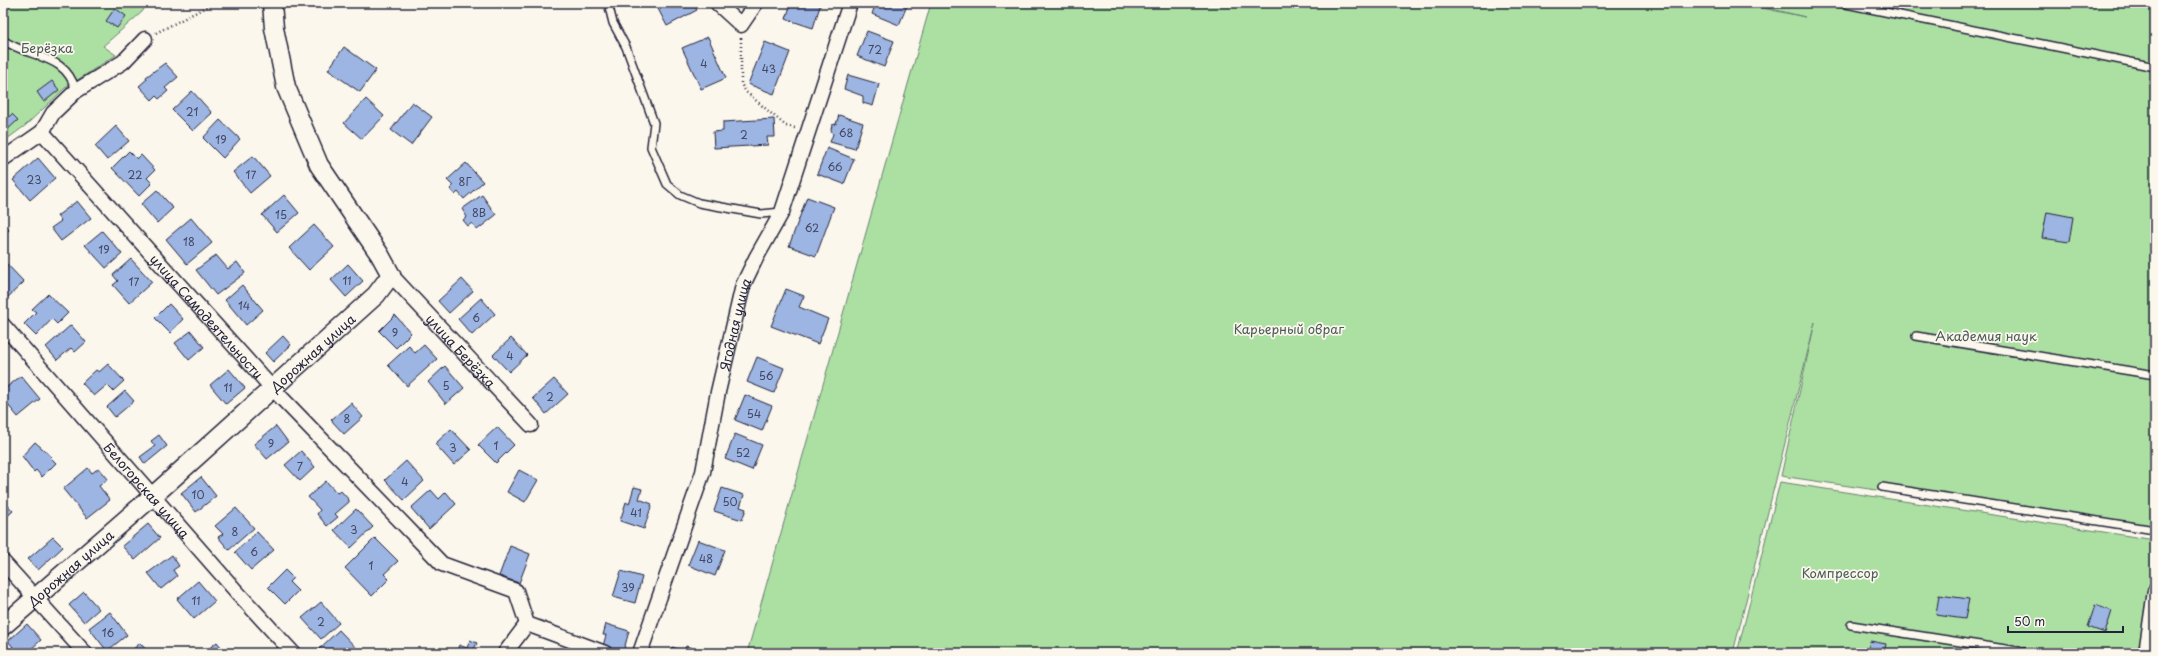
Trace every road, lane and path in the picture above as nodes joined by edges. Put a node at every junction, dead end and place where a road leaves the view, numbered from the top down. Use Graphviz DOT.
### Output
graph roads {
  1 [pos="214,3"];
  2 [pos="272,3"];
  3 [pos="608,3"];
  4 [pos="717,3"];
  5 [pos="756,3"];
  6 [pos="850,3"];
  7 [pos="1841,3"];
  8 [pos="741,25"];
  9 [pos="145,39"];
  10 [pos="3,40"];
  11 [pos="2155,67"];
  12 [pos="76,90"];
  13 [pos="42,132"];
  14 [pos="809,133"];
  15 [pos="3,159"];
  16 [pos="782,212"];
  17 [pos="391,276"];
  18 [pos="3,325"];
  19 [pos="1916,336"];
  20 [pos="2155,375"];
  21 [pos="272,388"];
  22 [pos="531,425"];
  23 [pos="1882,487"];
  24 [pos="154,495"];
  25 [pos="2155,530"];
  26 [pos="3,562"];
  27 [pos="2155,591"];
  28 [pos="36,598"];
  29 [pos="527,624"];
  30 [pos="1851,625"];
  31 [pos="3,626"];
  32 [pos="85,653"];
  33 [pos="293,653"];
  34 [pos="506,653"];
  35 [pos="605,653"];
  36 [pos="640,653"];
  37 [pos="2031,653"];
  38 [pos="2146,653"];
  1 -- 9 [label="path"];
  2 -- 17 [label="street"];
  3 -- 16 [label="lane"];
  4 -- 8 [label="street"];
  5 -- 8 [label="street"];
  6 -- 14 [label="street, Ягодная улица"];
  7 -- 11 [label="lane"];
  8 -- 14 [label="path"];
  9 -- 12 [label="street"];
  10 -- 12 [label="lane"];
  12 -- 13 [label="street"];
  13 -- 15 [label="street"];
  13 -- 21 [label="street, улица Самодеятельности"];
  14 -- 16 [label="street, Ягодная улица"];
  16 -- 36 [label="street, Ягодная улица"];
  17 -- 21 [label="street, Дорожная улица"];
  17 -- 22 [label="street, улица Берёзка"];
  18 -- 24 [label="street, Белогорская улица"];
  19 -- 20 [label="lane"];
  21 -- 24 [label="street, Дорожная улица"];
  21 -- 29 [label="street, улица Самодеятельности"];
  23 -- 25 [label="lane"];
  24 -- 28 [label="street, Дорожная улица"];
  24 -- 33 [label="street, Белогорская улица"];
  26 -- 28 [label="street"];
  27 -- 38 [label="street"];
  28 -- 31 [label="street, Дорожная улица"];
  28 -- 32 [label="street"];
  29 -- 34 [label="street"];
  29 -- 35 [label="street"];
  30 -- 37 [label="lane"];
}
